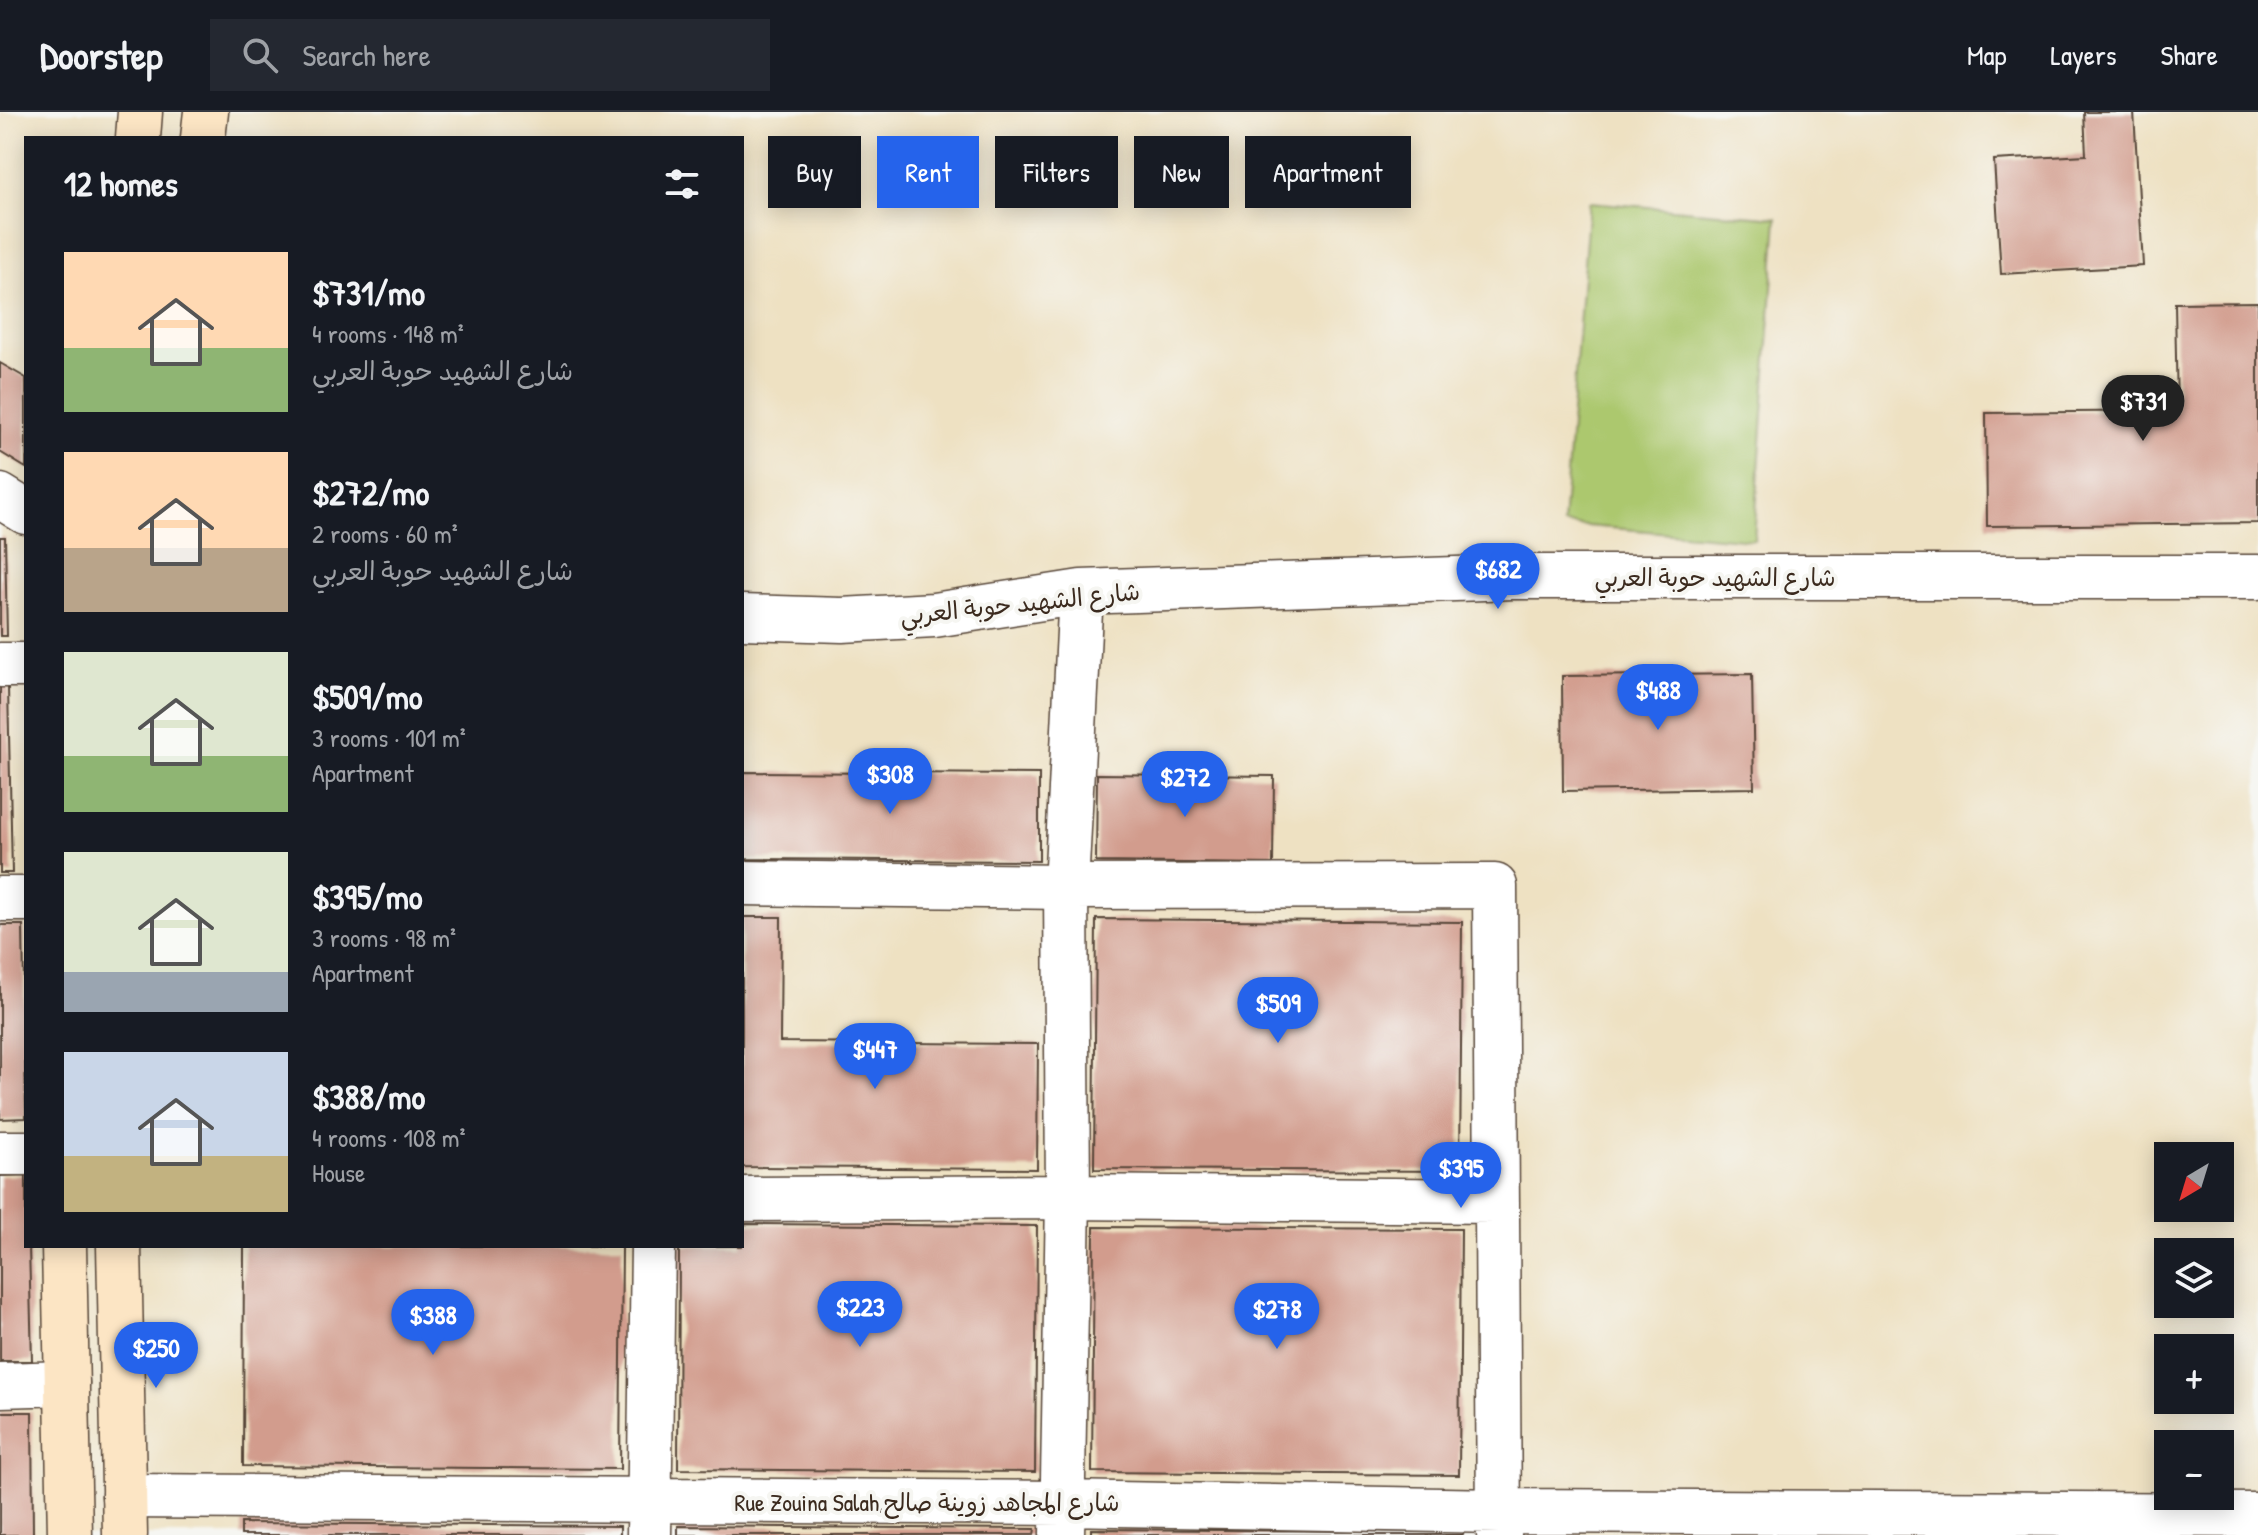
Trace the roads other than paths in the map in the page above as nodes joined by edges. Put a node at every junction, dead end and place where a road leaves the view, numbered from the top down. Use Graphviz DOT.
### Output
graph roads {
  1 [pos="140,112"];
  2 [pos="206,112"];
  3 [pos="138,136"];
  4 [pos="203,136"];
  5 [pos="0,496"];
  6 [pos="24,511"];
  7 [pos="2258,577"];
  8 [pos="1081,592"];
  9 [pos="744,617"];
  10 [pos="0,665"];
  11 [pos="24,665"];
  12 [pos="744,883"];
  13 [pos="1066,887"];
  14 [pos="0,899"];
  15 [pos="24,899"];
  16 [pos="0,1153"];
  17 [pos="24,1153"];
  18 [pos="1068,1197"];
  19 [pos="744,1199"];
  20 [pos="1495,1201"];
  21 [pos="64,1248"];
  22 [pos="119,1248"];
  23 [pos="653,1248"];
  24 [pos="67,1383"];
  25 [pos="0,1385"];
  26 [pos="69,1452"];
  27 [pos="123,1453"];
  28 [pos="125,1515"];
  29 [pos="2258,1515"];
  30 [pos="649,1518"];
  31 [pos="1062,1519"];
  32 [pos="1499,1523"];
  33 [pos="70,1535"];
  1 -- 3 [label="main road"];
  2 -- 4 [label="main road"];
  5 -- 6 [label="street"];
  7 -- 8 [label="street, شارع الشهيد حوبة العربي"];
  8 -- 9 [label="street, شارع الشهيد حوبة العربي"];
  8 -- 13 [label="street"];
  10 -- 11 [label="street"];
  12 -- 13 [label="street"];
  13 -- 18 [label="street"];
  13 -- 20 [label="street"];
  14 -- 15 [label="street"];
  16 -- 17 [label="street"];
  18 -- 19 [label="street"];
  18 -- 20 [label="street"];
  18 -- 31 [label="street"];
  20 -- 32 [label="street"];
  21 -- 24 [label="main road"];
  22 -- 27 [label="main road"];
  23 -- 30 [label="street"];
  24 -- 25 [label="street"];
  24 -- 26 [label="main road"];
  26 -- 27 [label="main road"];
  26 -- 33 [label="main road"];
  27 -- 28 [label="main road"];
  28 -- 30 [label="street, Rue Zouina Salah,شارع المجاهد زوينة صالح"];
  29 -- 32 [label="street, Rue Zouina Salah,شارع المجاهد زوينة صالح"];
  30 -- 31 [label="street, Rue Zouina Salah,شارع المجاهد زوينة صالح"];
  31 -- 32 [label="street, Rue Zouina Salah,شارع المجاهد زوينة صالح"];
}
